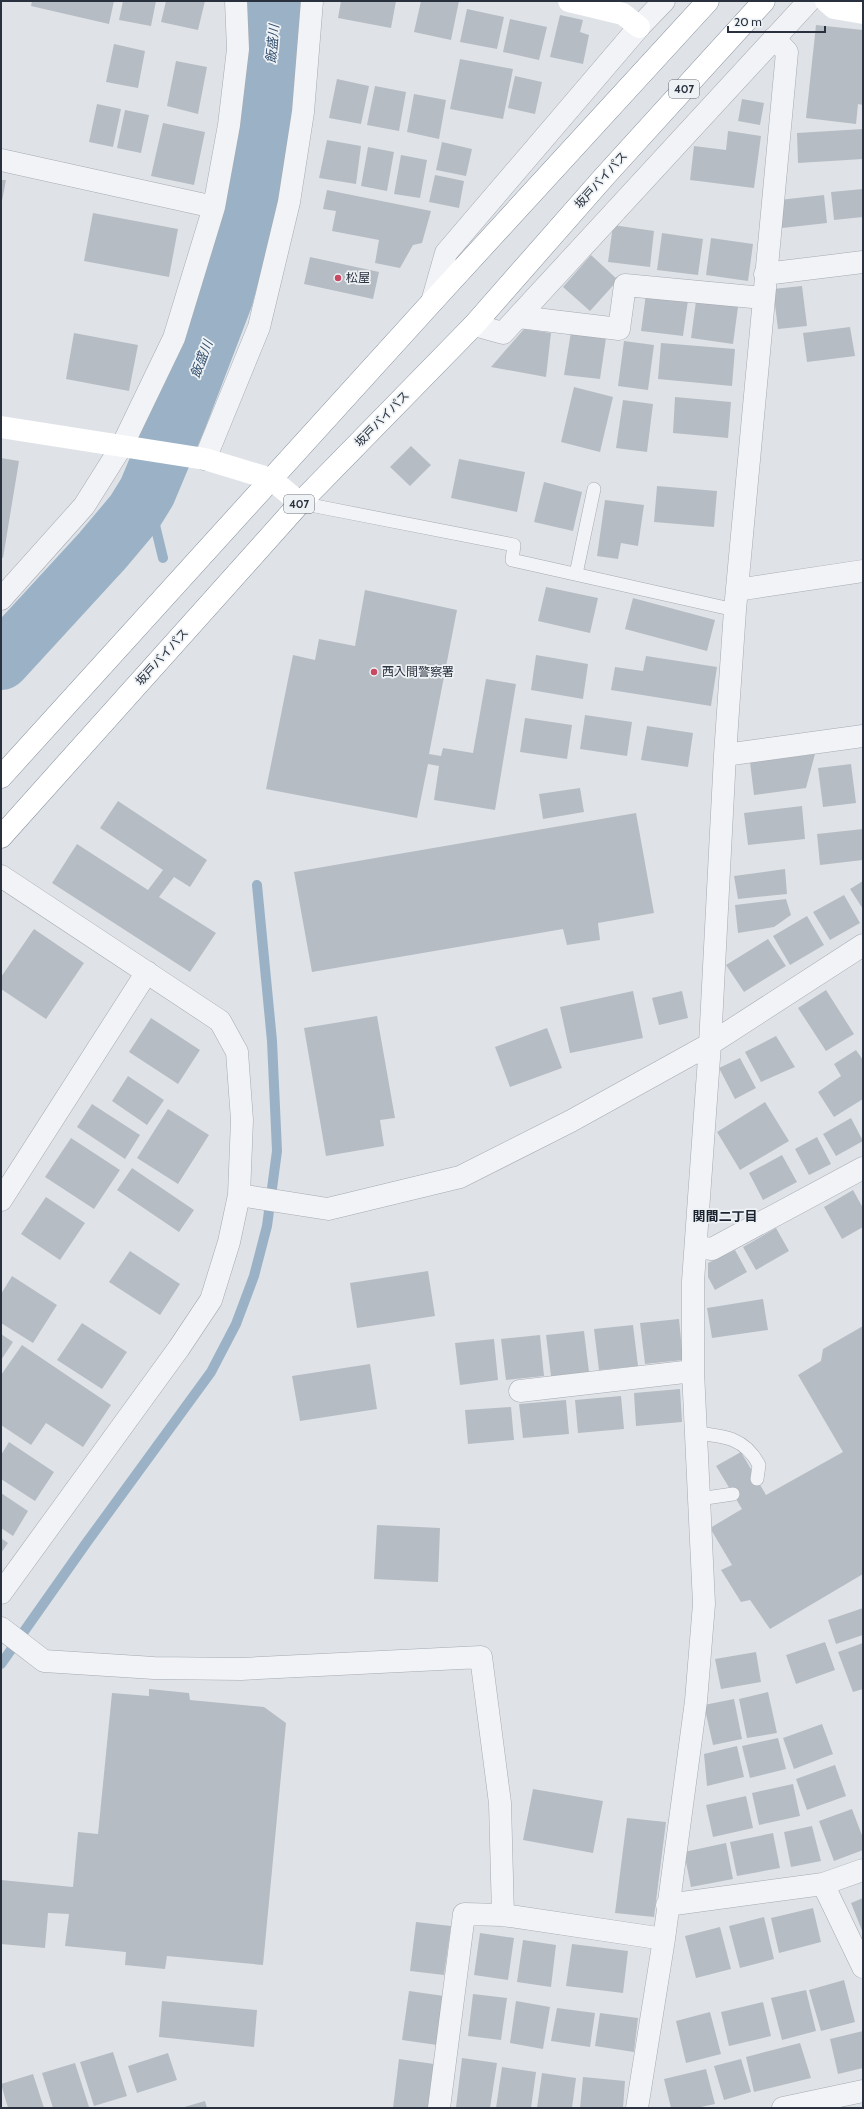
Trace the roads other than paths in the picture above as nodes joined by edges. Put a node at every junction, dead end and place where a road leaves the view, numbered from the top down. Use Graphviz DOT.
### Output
graph roads {
  1 [pos="236,1"];
  2 [pos="312,1"];
  3 [pos="569,1"];
  4 [pos="664,1"];
  5 [pos="708,1"];
  6 [pos="764,1"];
  7 [pos="810,1"];
  8 [pos="826,1"];
  9 [pos="863,13"];
  10 [pos="639,27"];
  11 [pos="774,38"];
  12 [pos="1,160"];
  13 [pos="214,207"];
  14 [pos="863,262"];
  15 [pos="766,274"];
  16 [pos="763,298"];
  17 [pos="432,302"];
  18 [pos="519,317"];
  19 [pos="474,325"];
  20 [pos="1,427"];
  21 [pos="131,446"];
  22 [pos="199,458"];
  23 [pos="271,479"];
  24 [pos="594,489"];
  25 [pos="300,503"];
  26 [pos="863,572"];
  27 [pos="576,574"];
  28 [pos="1,599"];
  29 [pos="736,600"];
  30 [pos="863,736"];
  31 [pos="725,755"];
  32 [pos="1,777"];
  33 [pos="1,837"];
  34 [pos="1,876"];
  35 [pos="863,945"];
  36 [pos="147,972"];
  37 [pos="710,1044"];
  38 [pos="863,1168"];
  39 [pos="239,1195"];
  40 [pos="1,1200"];
  41 [pos="696,1247"];
  42 [pos="693,1370"];
  43 [pos="520,1391"];
  44 [pos="696,1433"];
  45 [pos="757,1479"];
  46 [pos="733,1494"];
  47 [pos="699,1499"];
  48 [pos="1,1593"];
  49 [pos="1,1628"];
  50 [pos="863,1870"];
  51 [pos="823,1884"];
  52 [pos="667,1905"];
  53 [pos="503,1915"];
  54 [pos="664,1939"];
  55 [pos="863,1967"];
  56 [pos="863,2091"];
  57 [pos="795,2107"];
  58 [pos="439,2108"];
  59 [pos="637,2108"];
  1 -- 13 [label="street"];
  2 -- 22 [label="street"];
  3 -- 10 [label="main road"];
  4 -- 10 [label="street"];
  5 -- 17 [label="main road"];
  6 -- 19 [label="main road, 坂戸バイパス / 407"];
  7 -- 11 [label="street"];
  8 -- 9 [label="main road"];
  10 -- 17 [label="street"];
  11 -- 15 [label="street"];
  11 -- 18 [label="street"];
  12 -- 13 [label="street"];
  13 -- 21 [label="street"];
  14 -- 15 [label="street"];
  15 -- 16 [label="street"];
  16 -- 18 [label="street"];
  16 -- 29 [label="street"];
  17 -- 23 [label="main road"];
  18 -- 19 [label="street"];
  19 -- 25 [label="main road, 坂戸バイパス / 407"];
  20 -- 21 [label="main road"];
  21 -- 22 [label="main road"];
  21 -- 28 [label="street"];
  22 -- 23 [label="main road"];
  23 -- 25 [label="main road"];
  23 -- 32 [label="main road"];
  24 -- 27 [label="lane"];
  25 -- 27 [label="lane"];
  25 -- 33 [label="main road, 坂戸バイパス / 407"];
  26 -- 29 [label="street"];
  27 -- 29 [label="lane"];
  29 -- 31 [label="street"];
  30 -- 31 [label="street"];
  31 -- 37 [label="street"];
  34 -- 36 [label="street"];
  35 -- 37 [label="street"];
  36 -- 39 [label="street"];
  36 -- 40 [label="street"];
  37 -- 39 [label="street"];
  37 -- 41 [label="street"];
  38 -- 41 [label="street"];
  39 -- 48 [label="street"];
  41 -- 42 [label="street"];
  42 -- 43 [label="street"];
  42 -- 44 [label="street"];
  44 -- 45 [label="lane"];
  44 -- 47 [label="street"];
  46 -- 47 [label="lane"];
  47 -- 52 [label="street"];
  49 -- 53 [label="street"];
  50 -- 51 [label="street"];
  51 -- 52 [label="street"];
  51 -- 55 [label="street"];
  52 -- 54 [label="street"];
  53 -- 54 [label="street"];
  53 -- 58 [label="street"];
  54 -- 59 [label="street"];
  56 -- 57 [label="street"];
}
